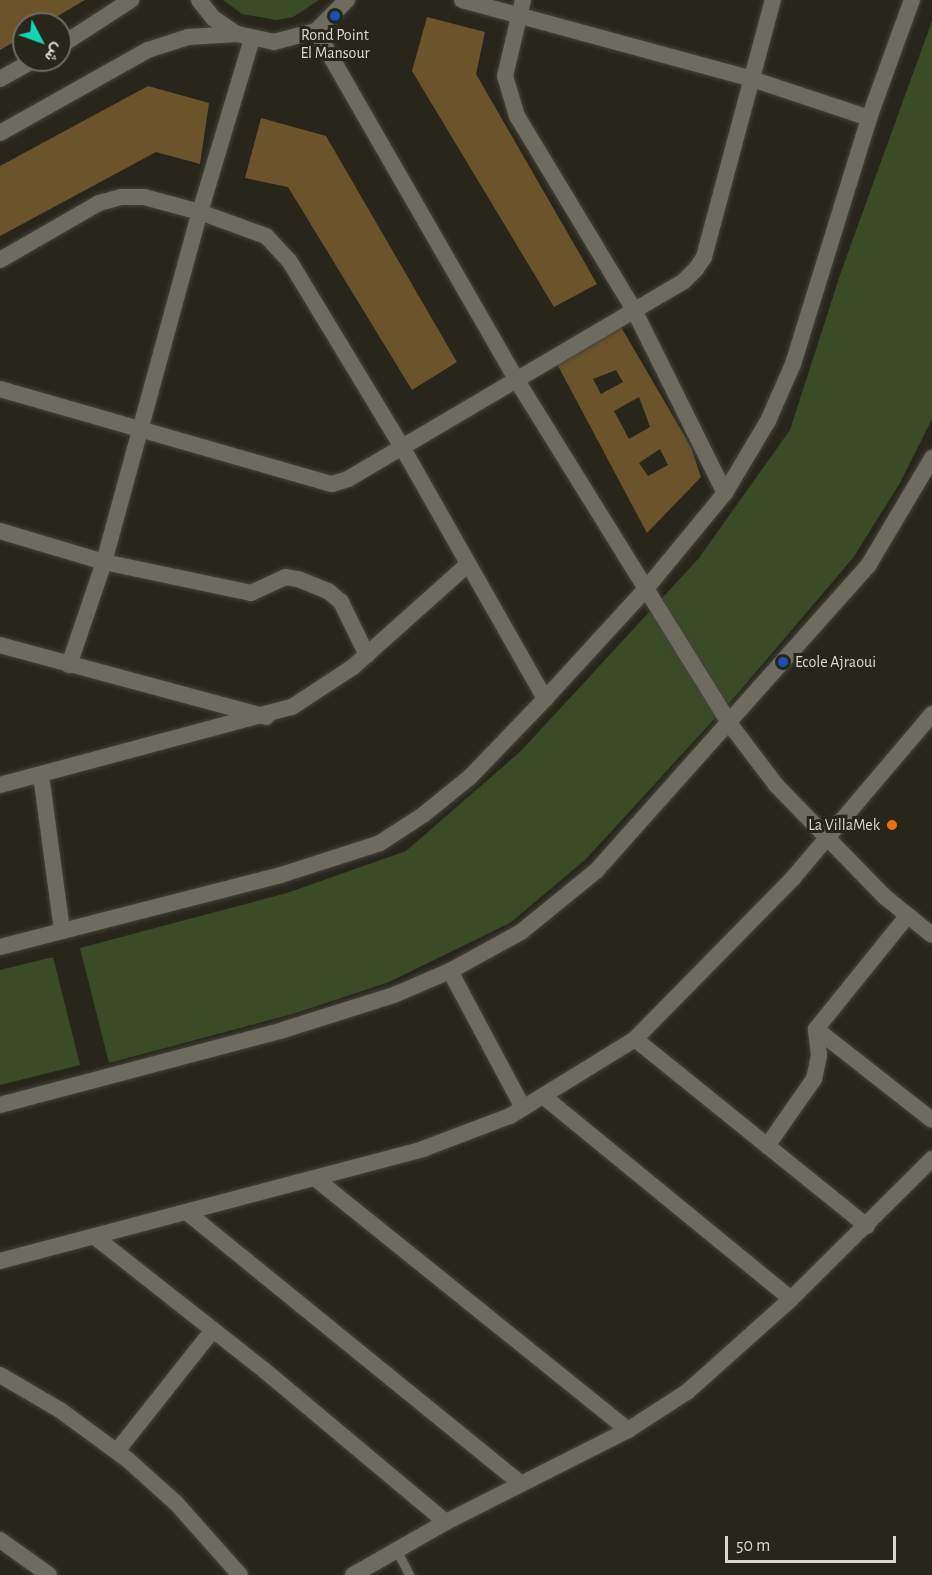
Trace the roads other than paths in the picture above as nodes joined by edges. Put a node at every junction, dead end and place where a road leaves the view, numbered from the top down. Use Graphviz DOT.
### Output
graph roads {
  1 [pos="131,0"];
  2 [pos="199,0"];
  3 [pos="347,0"];
  4 [pos="462,0"];
  5 [pos="772,0"];
  6 [pos="912,0"];
  7 [pos="521,7"];
  8 [pos="316,31"];
  9 [pos="245,37"];
  10 [pos="72,38"];
  11 [pos="752,79"];
  12 [pos="869,118"];
  13 [pos="0,133"];
  14 [pos="200,212"];
  15 [pos="0,260"];
  16 [pos="634,310"];
  17 [pos="516,380"];
  18 [pos="0,389"];
  19 [pos="139,429"];
  20 [pos="402,447"];
  21 [pos="932,458"];
  22 [pos="725,493"];
  23 [pos="0,531"];
  24 [pos="104,562"];
  25 [pos="467,565"];
  26 [pos="645,590"];
  27 [pos="0,645"];
  28 [pos="367,655"];
  29 [pos="69,665"];
  30 [pos="545,699"];
  31 [pos="932,714"];
  32 [pos="267,717"];
  33 [pos="729,723"];
  34 [pos="41,775"];
  35 [pos="0,785"];
  36 [pos="828,838"];
  37 [pos="908,915"];
  38 [pos="62,931"];
  39 [pos="932,935"];
  40 [pos="0,946"];
  41 [pos="450,971"];
  42 [pos="816,1029"];
  43 [pos="635,1039"];
  44 [pos="543,1096"];
  45 [pos="0,1105"];
  46 [pos="523,1108"];
  47 [pos="932,1120"];
  48 [pos="767,1146"];
  49 [pos="932,1159"];
  50 [pos="316,1179"];
  51 [pos="189,1214"];
  52 [pos="867,1226"];
  53 [pos="94,1238"];
  54 [pos="0,1261"];
  55 [pos="791,1299"];
  56 [pos="213,1330"];
  57 [pos="0,1375"];
  58 [pos="627,1430"];
  59 [pos="117,1451"];
  60 [pos="520,1483"];
  61 [pos="446,1522"];
  62 [pos="0,1540"];
  63 [pos="397,1551"];
  64 [pos="49,1575"];
  65 [pos="240,1575"];
  66 [pos="353,1575"];
  67 [pos="409,1575"];
  1 -- 10 [label="street"];
  2 -- 9 [label="street"];
  3 -- 8 [label="street"];
  4 -- 7 [label="street"];
  5 -- 11 [label="street"];
  6 -- 12 [label="street"];
  7 -- 11 [label="street"];
  7 -- 16 [label="street"];
  8 -- 9 [label="street"];
  8 -- 17 [label="street"];
  9 -- 13 [label="street"];
  9 -- 14 [label="street"];
  11 -- 12 [label="street"];
  11 -- 16 [label="street"];
  12 -- 22 [label="street"];
  14 -- 15 [label="street"];
  14 -- 19 [label="street"];
  14 -- 20 [label="street"];
  16 -- 17 [label="street"];
  16 -- 22 [label="street"];
  17 -- 20 [label="street"];
  17 -- 26 [label="street"];
  18 -- 19 [label="street"];
  19 -- 20 [label="street"];
  19 -- 24 [label="street"];
  20 -- 25 [label="street"];
  21 -- 33 [label="street"];
  22 -- 26 [label="street"];
  23 -- 24 [label="street"];
  24 -- 28 [label="street"];
  24 -- 29 [label="street"];
  25 -- 28 [label="street"];
  25 -- 30 [label="street"];
  26 -- 30 [label="street"];
  26 -- 33 [label="street"];
  27 -- 29 [label="street"];
  28 -- 32 [label="street"];
  29 -- 32 [label="street"];
  30 -- 38 [label="street"];
  31 -- 36 [label="street"];
  32 -- 34 [label="street"];
  33 -- 36 [label="street"];
  33 -- 41 [label="street"];
  34 -- 35 [label="street"];
  34 -- 38 [label="street"];
  36 -- 37 [label="street"];
  36 -- 43 [label="street"];
  37 -- 39 [label="street"];
  37 -- 42 [label="street"];
  38 -- 40 [label="street"];
  41 -- 45 [label="street"];
  41 -- 46 [label="street"];
  42 -- 47 [label="street"];
  42 -- 48 [label="street"];
  43 -- 44 [label="street"];
  43 -- 48 [label="street"];
  44 -- 46 [label="street"];
  44 -- 55 [label="street"];
  46 -- 50 [label="street"];
  48 -- 52 [label="street"];
  49 -- 52 [label="street"];
  50 -- 51 [label="street"];
  50 -- 58 [label="street"];
  51 -- 53 [label="street"];
  51 -- 60 [label="street"];
  52 -- 55 [label="street"];
  53 -- 54 [label="street"];
  53 -- 56 [label="street"];
  55 -- 58 [label="street"];
  56 -- 59 [label="street"];
  56 -- 61 [label="street"];
  57 -- 59 [label="street"];
  58 -- 60 [label="street"];
  59 -- 65 [label="street"];
  60 -- 61 [label="street"];
  61 -- 63 [label="street"];
  62 -- 64 [label="street"];
  63 -- 66 [label="street"];
  63 -- 67 [label="lane"];
}
